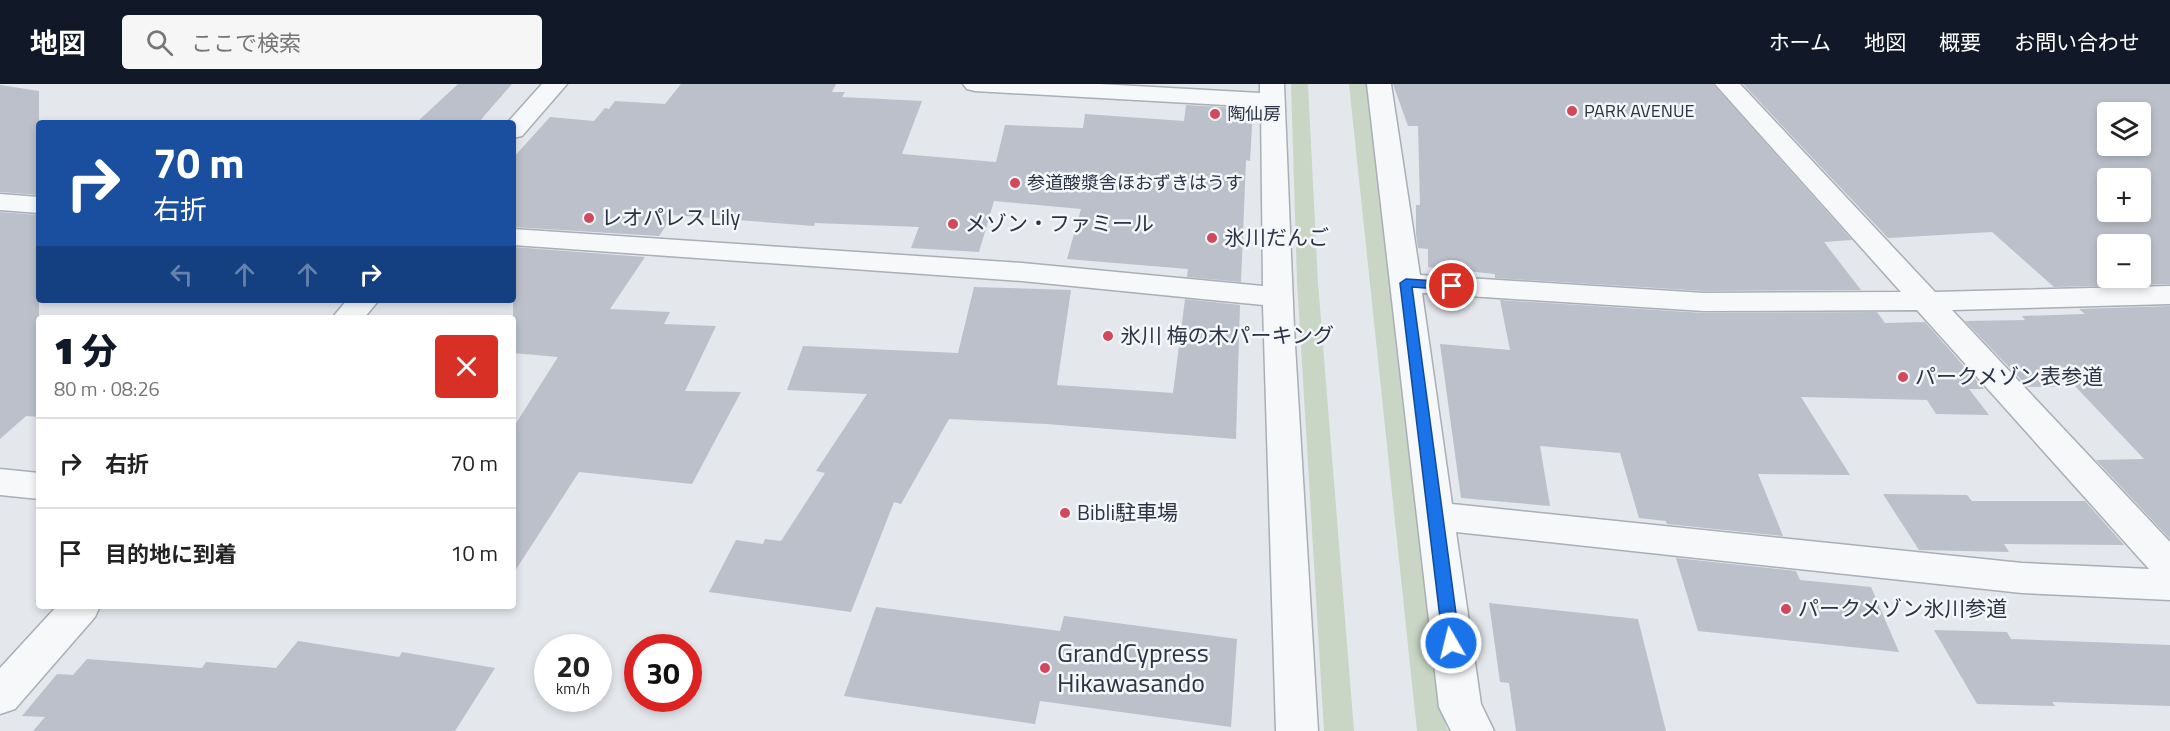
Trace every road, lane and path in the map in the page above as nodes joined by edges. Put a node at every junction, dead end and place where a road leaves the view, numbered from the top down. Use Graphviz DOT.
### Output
graph roads {
  1 [pos="555,84"];
  2 [pos="975,84"];
  3 [pos="1379,84"];
  4 [pos="1727,84"];
  5 [pos="1273,93"];
  6 [pos="516,128"];
  7 [pos="0,202"];
  8 [pos="36,205"];
  9 [pos="516,237"];
  10 [pos="1406,283"];
  11 [pos="2170,295"];
  12 [pos="1278,297"];
  13 [pos="1928,301"];
  14 [pos="361,303"];
  15 [pos="350,315"];
  16 [pos="0,482"];
  17 [pos="36,486"];
  18 [pos="1434,516"];
  19 [pos="2170,567"];
  20 [pos="2170,585"];
  21 [pos="78,609"];
  22 [pos="0,696"];
  23 [pos="1296,731"];
  24 [pos="1473,731"];
  1 -- 6 [label="street"];
  2 -- 5 [label="street"];
  3 -- 10 [label="street"];
  4 -- 13 [label="street"];
  5 -- 12 [label="street"];
  7 -- 8 [label="street"];
  9 -- 12 [label="street"];
  10 -- 13 [label="street"];
  10 -- 18 [label="street"];
  11 -- 13 [label="street"];
  12 -- 23 [label="street"];
  13 -- 19 [label="street"];
  14 -- 15 [label="street"];
  16 -- 17 [label="street"];
  18 -- 20 [label="street"];
  18 -- 24 [label="street"];
  21 -- 22 [label="street"];
}
